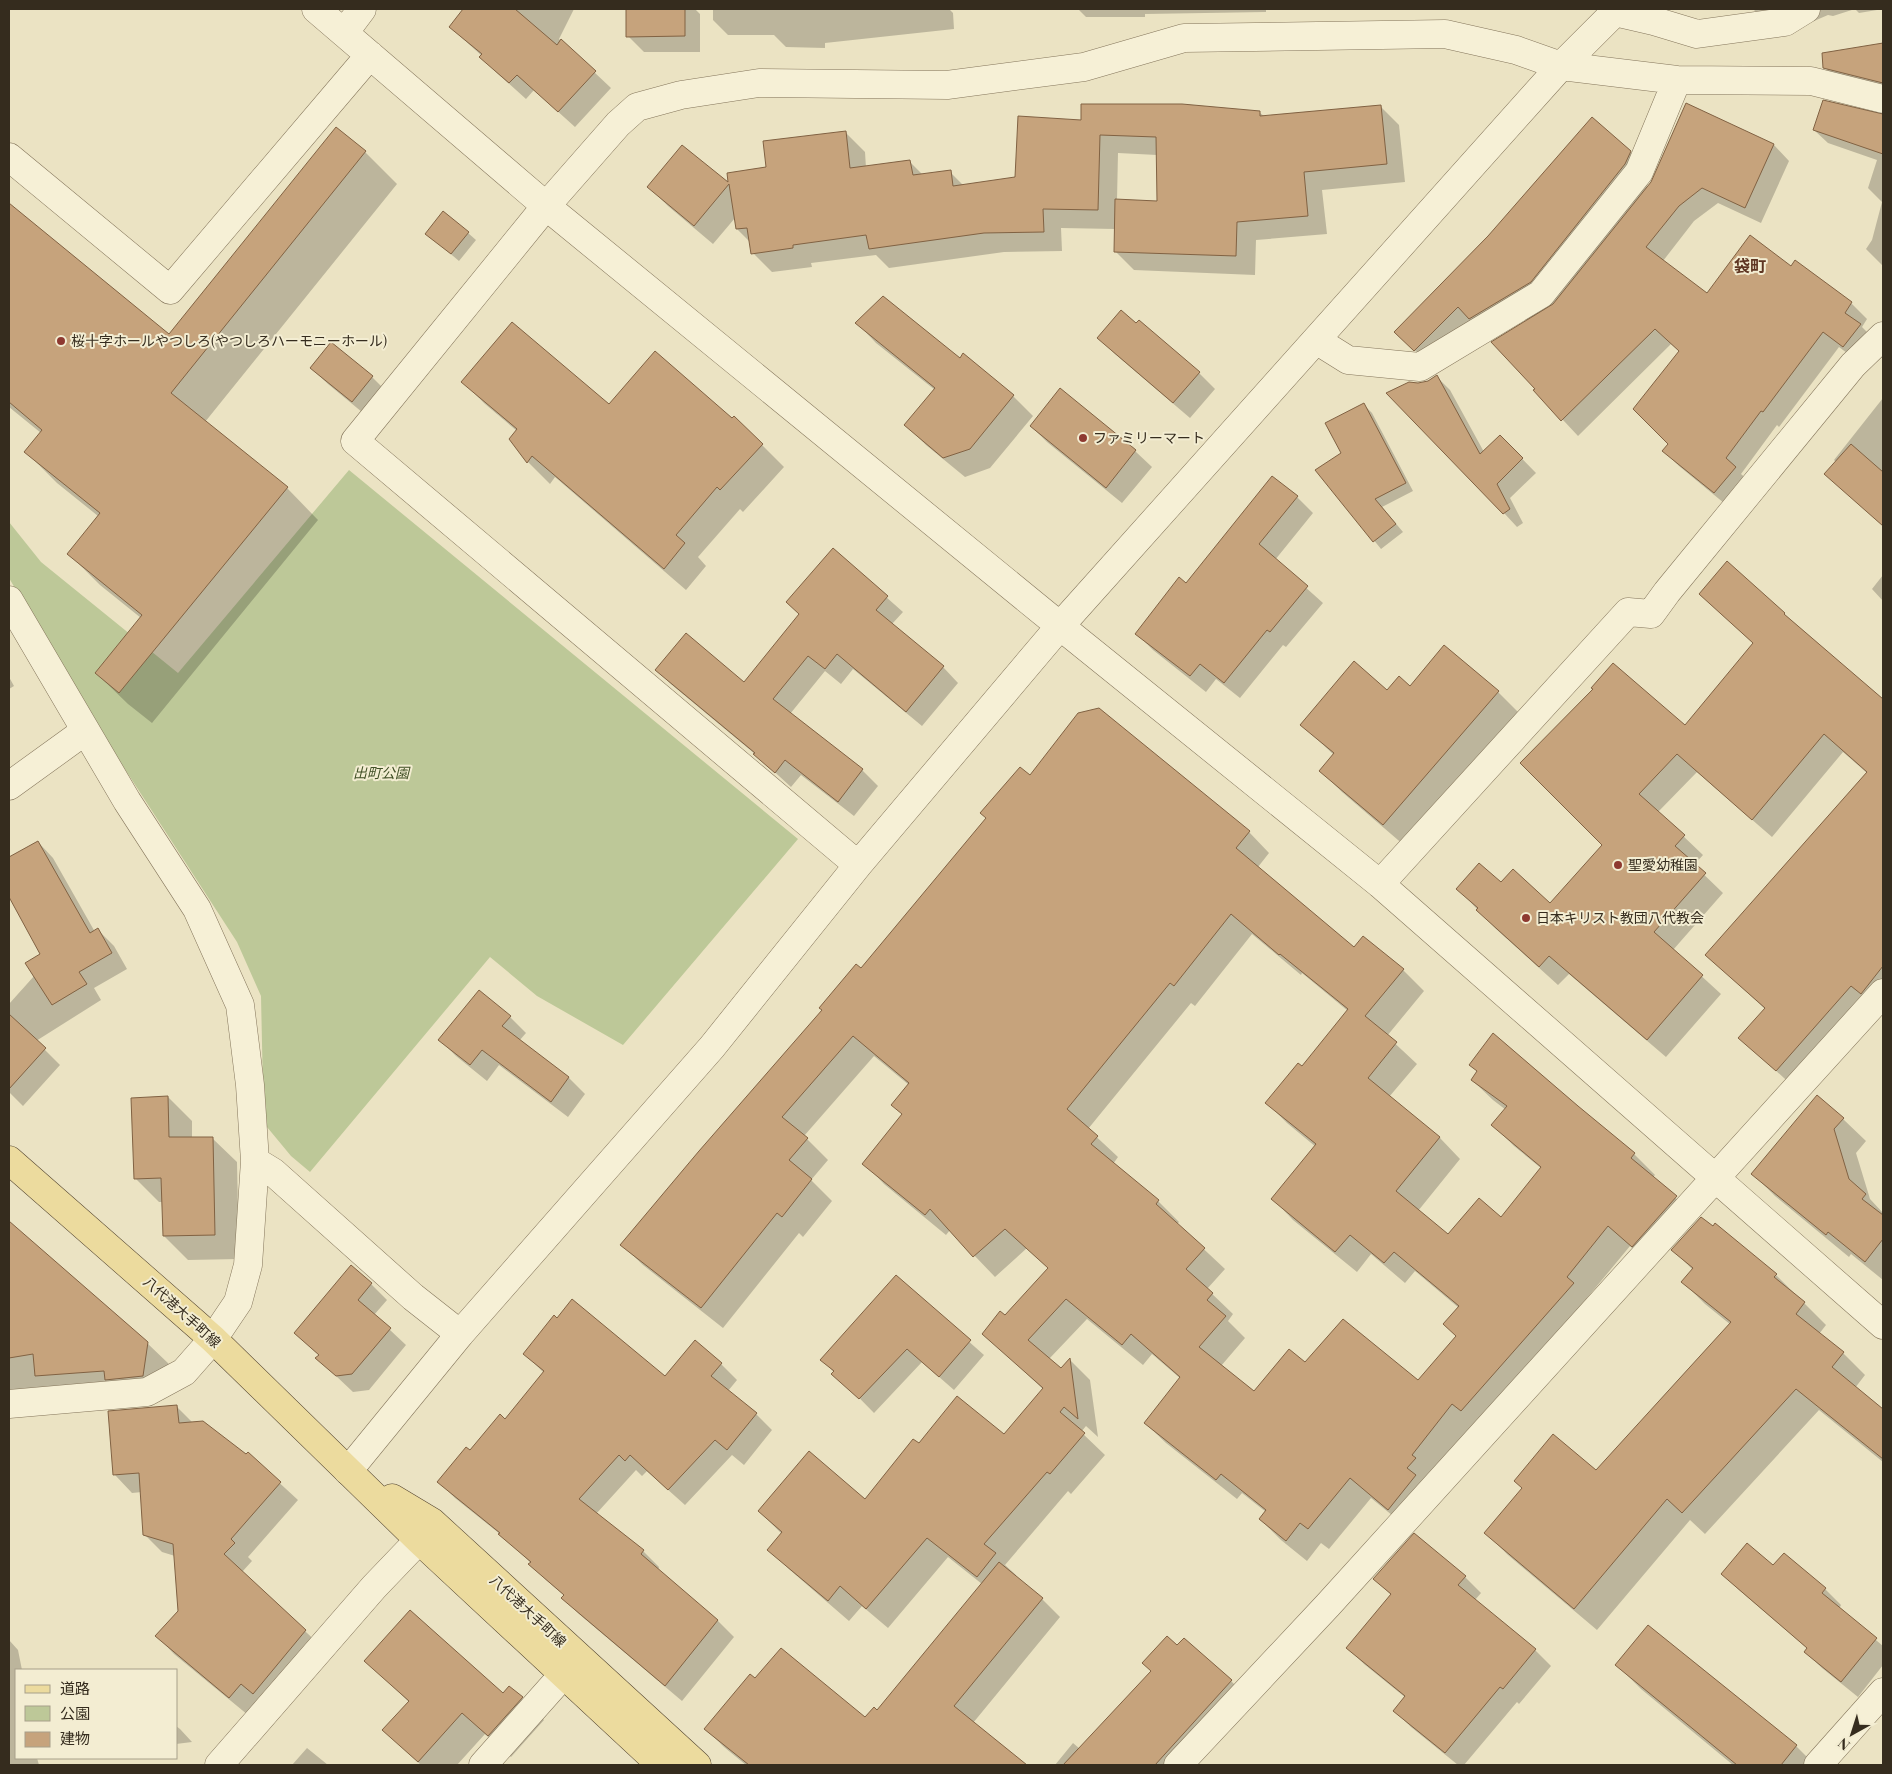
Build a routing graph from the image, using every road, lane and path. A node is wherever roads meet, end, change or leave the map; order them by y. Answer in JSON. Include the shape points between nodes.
{"nodes":[{"id":1,"x":316,"y":9,"type":"edge"},
{"id":2,"x":362,"y":9,"type":"edge"},
{"id":3,"x":1806,"y":9,"type":"edge"},
{"id":4,"x":1617,"y":11,"type":"edge"},
{"id":5,"x":344,"y":33,"type":"junction"},
{"id":6,"x":370,"y":55,"type":"junction"},
{"id":7,"x":1561,"y":66,"type":"junction"},
{"id":8,"x":1677,"y":80,"type":"junction"},
{"id":9,"x":1883,"y":99,"type":"edge"},
{"id":10,"x":9,"y":157,"type":"edge"},
{"id":11,"x":546,"y":206,"type":"junction"},
{"id":12,"x":1883,"y":336,"type":"edge"},
{"id":13,"x":1316,"y":340,"type":"junction"},
{"id":14,"x":9,"y":600,"type":"edge"},
{"id":15,"x":1060,"y":626,"type":"junction"},
{"id":16,"x":85,"y":731,"type":"junction"},
{"id":17,"x":9,"y":786,"type":"edge"},
{"id":18,"x":858,"y":865,"type":"junction"},
{"id":19,"x":1380,"y":884,"type":"junction"},
{"id":20,"x":1883,"y":993,"type":"edge"},
{"id":21,"x":9,"y":1160,"type":"edge"},
{"id":22,"x":255,"y":1161,"type":"junction"},
{"id":23,"x":1715,"y":1177,"type":"junction"},
{"id":24,"x":1883,"y":1325,"type":"edge"},
{"id":25,"x":460,"y":1334,"type":"junction"},
{"id":26,"x":213,"y":1339,"type":"junction"},
{"id":27,"x":9,"y":1404,"type":"edge"},
{"id":28,"x":348,"y":1471,"type":"junction"},
{"id":29,"x":419,"y":1540,"type":"junction"},
{"id":30,"x":563,"y":1675,"type":"junction"},
{"id":31,"x":1883,"y":1692,"type":"edge"},
{"id":32,"x":219,"y":1765,"type":"edge"},
{"id":33,"x":483,"y":1765,"type":"edge"},
{"id":34,"x":661,"y":1765,"type":"edge"},
{"id":35,"x":697,"y":1765,"type":"edge"},
{"id":36,"x":1178,"y":1765,"type":"edge"},
{"id":37,"x":1818,"y":1765,"type":"edge"}],
"edges":[{"from":1,"to":5,"type":"street"},
{"from":2,"to":5,"type":"street"},
{"from":3,"to":4,"type":"street","via":[[1786,22],[1697,34]]},
{"from":4,"to":7,"type":"street"},
{"from":5,"to":6,"type":"street"},
{"from":6,"to":10,"type":"street","via":[[170,290]]},
{"from":6,"to":11,"type":"street"},
{"from":7,"to":8,"type":"street"},
{"from":7,"to":11,"type":"street","via":[[1516,50],[1445,34],[1184,38],[1084,67],[946,85],[758,83],[681,95],[637,107]]},
{"from":7,"to":13,"type":"street"},
{"from":8,"to":9,"type":"street","via":[[1811,81]]},
{"from":8,"to":13,"type":"street","via":[[1639,172],[1541,294],[1420,367],[1348,360]]},
{"from":11,"to":15,"type":"street"},
{"from":11,"to":18,"type":"street","via":[[355,441]]},
{"from":12,"to":19,"type":"street","via":[[1853,365],[1651,614],[1628,612]]},
{"from":13,"to":15,"type":"street"},
{"from":14,"to":16,"type":"street"},
{"from":15,"to":18,"type":"street"},
{"from":15,"to":19,"type":"street"},
{"from":16,"to":17,"type":"street"},
{"from":16,"to":22,"type":"street","via":[[197,909],[240,1004]]},
{"from":18,"to":25,"type":"street","via":[[712,1047]]},
{"from":19,"to":23,"type":"street"},
{"from":20,"to":23,"type":"street"},
{"from":21,"to":26,"type":"main road","name":"八代港大手町線"},
{"from":22,"to":25,"type":"street","via":[[273,1172],[413,1297]]},
{"from":22,"to":26,"type":"street","via":[[248,1265],[238,1302]]},
{"from":23,"to":24,"type":"street"},
{"from":23,"to":36,"type":"street","via":[[1328,1605]]},
{"from":25,"to":28,"type":"street"},
{"from":26,"to":27,"type":"street","via":[[184,1372],[147,1392]]},
{"from":26,"to":28,"type":"main road","name":"八代港大手町線"},
{"from":28,"to":29,"type":"main road","name":"八代港大手町線"},
{"from":28,"to":35,"type":"main road","name":"八代港大手町線","via":[[432,1522]]},
{"from":29,"to":30,"type":"main road","name":"八代港大手町線"},
{"from":29,"to":32,"type":"street"},
{"from":30,"to":33,"type":"street"},
{"from":30,"to":34,"type":"main road","name":"八代港大手町線"},
{"from":31,"to":37,"type":"street"}]}
